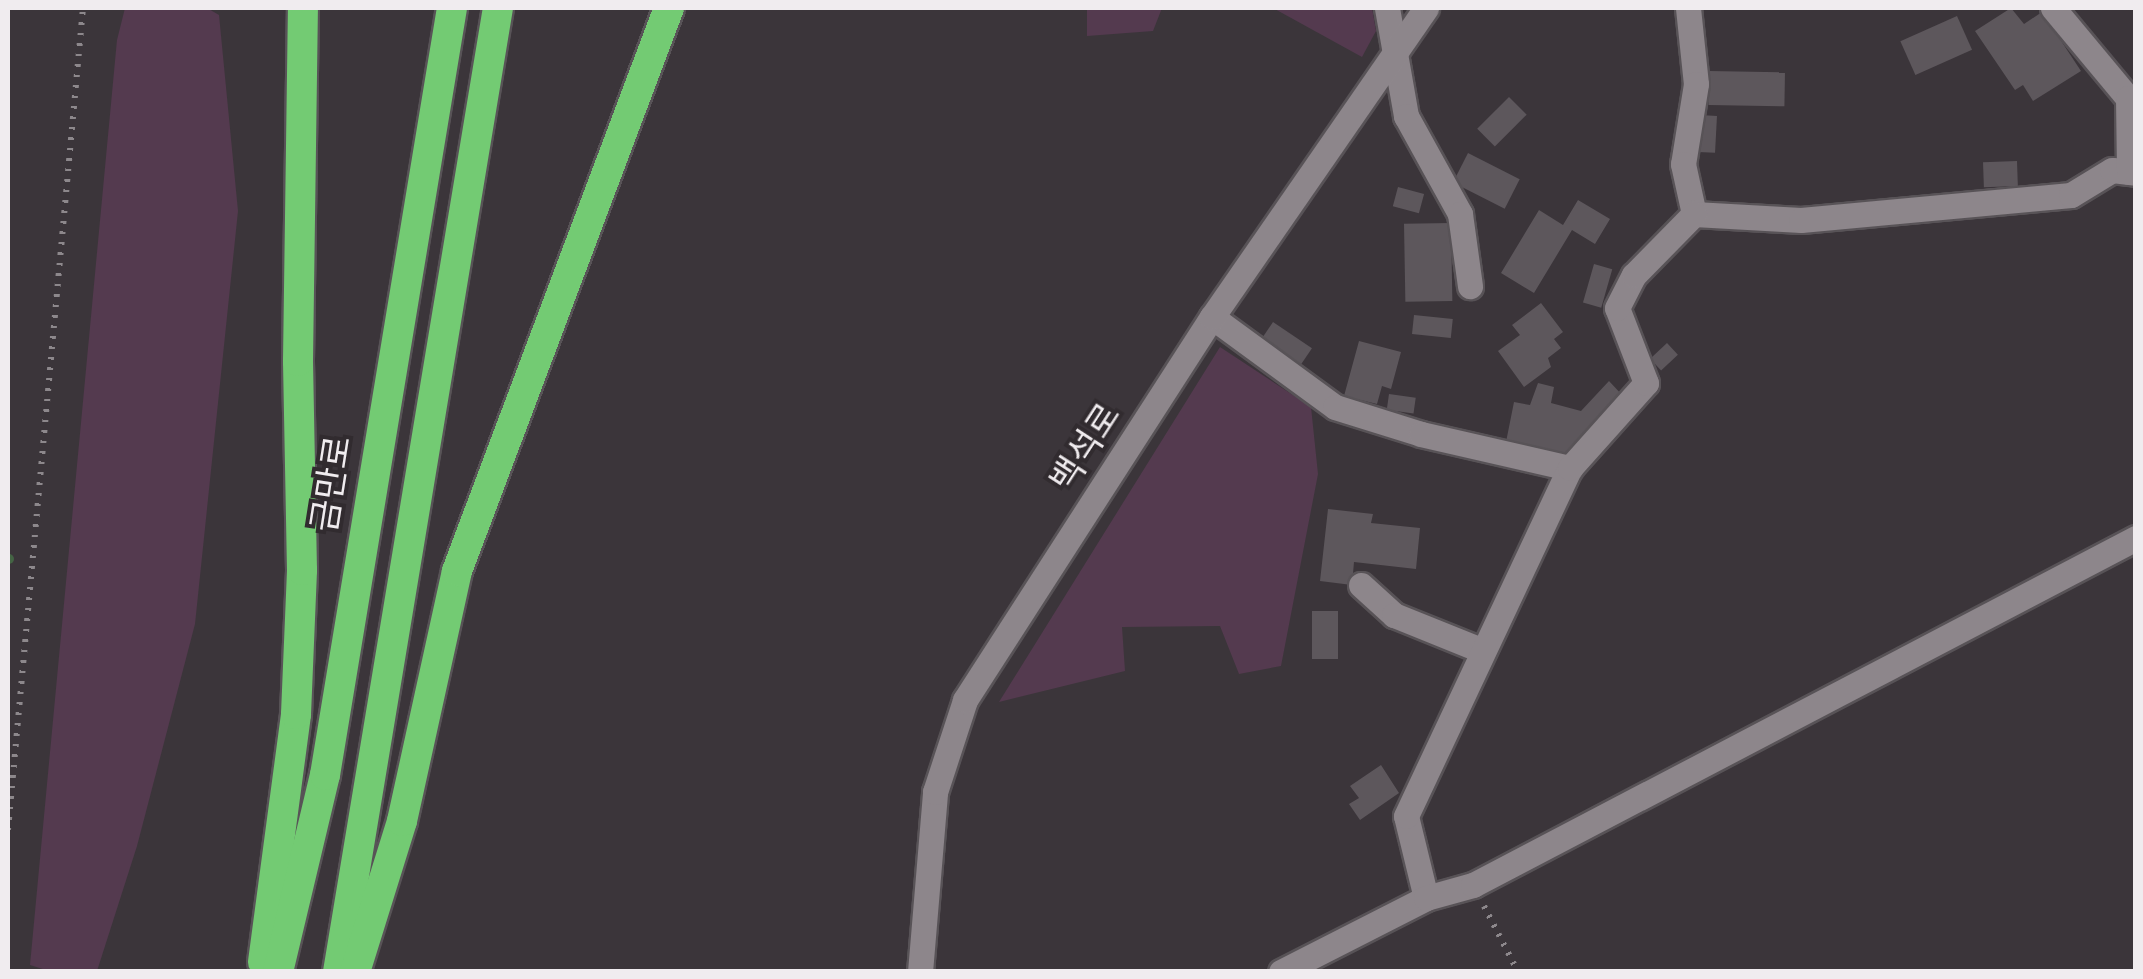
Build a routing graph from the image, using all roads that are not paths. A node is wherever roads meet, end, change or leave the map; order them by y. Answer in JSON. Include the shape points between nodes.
{"nodes":[{"id":1,"x":282,"y":8,"type":"edge"},
{"id":2,"x":452,"y":8,"type":"edge"},
{"id":3,"x":498,"y":8,"type":"edge"},
{"id":4,"x":669,"y":8,"type":"edge"},
{"id":5,"x":1387,"y":8,"type":"edge"},
{"id":6,"x":1426,"y":8,"type":"edge"},
{"id":7,"x":1688,"y":8,"type":"edge"},
{"id":8,"x":2053,"y":8,"type":"edge"},
{"id":9,"x":303,"y":21,"type":"edge"},
{"id":10,"x":1394,"y":54,"type":"junction"},
{"id":11,"x":2132,"y":172,"type":"edge"},
{"id":12,"x":1694,"y":214,"type":"junction"},
{"id":13,"x":1470,"y":286,"type":"dead end"},
{"id":14,"x":1212,"y":317,"type":"junction"},
{"id":15,"x":1570,"y":468,"type":"junction"},
{"id":16,"x":2136,"y":538,"type":"edge"},
{"id":17,"x":1362,"y":585,"type":"dead end"},
{"id":18,"x":1483,"y":651,"type":"junction"},
{"id":19,"x":1426,"y":898,"type":"junction"},
{"id":20,"x":262,"y":972,"type":"edge"},
{"id":21,"x":278,"y":972,"type":"edge"},
{"id":22,"x":338,"y":972,"type":"edge"},
{"id":23,"x":355,"y":972,"type":"edge"},
{"id":24,"x":920,"y":972,"type":"edge"},
{"id":25,"x":1281,"y":972,"type":"edge"}],
"edges":[{"from":1,"to":9,"type":"highway"},
{"from":2,"to":21,"type":"highway","name":"금만로","via":[[325,776]]},
{"from":3,"to":22,"type":"highway"},
{"from":4,"to":23,"type":"highway","via":[[457,571],[402,821]]},
{"from":5,"to":10,"type":"street"},
{"from":6,"to":10,"type":"street","name":"백석로"},
{"from":7,"to":12,"type":"street","via":[[1696,84],[1683,164]]},
{"from":8,"to":11,"type":"street","via":[[2128,98]]},
{"from":9,"to":20,"type":"highway","via":[[301,606],[296,714]]},
{"from":10,"to":13,"type":"street","via":[[1406,116],[1460,214]]},
{"from":10,"to":14,"type":"street","name":"백석로"},
{"from":11,"to":12,"type":"street","via":[[2112,170],[2071,195],[1801,220]]},
{"from":12,"to":15,"type":"street","via":[[1634,275],[1617,308],[1646,383]]},
{"from":14,"to":15,"type":"street","via":[[1334,408]]},
{"from":14,"to":24,"type":"street","name":"백석로","via":[[965,700],[935,792]]},
{"from":15,"to":18,"type":"street"},
{"from":16,"to":19,"type":"street","via":[[1473,885]]},
{"from":17,"to":18,"type":"street","via":[[1394,615]]},
{"from":18,"to":19,"type":"street","via":[[1406,816]]},
{"from":19,"to":25,"type":"street"}]}
